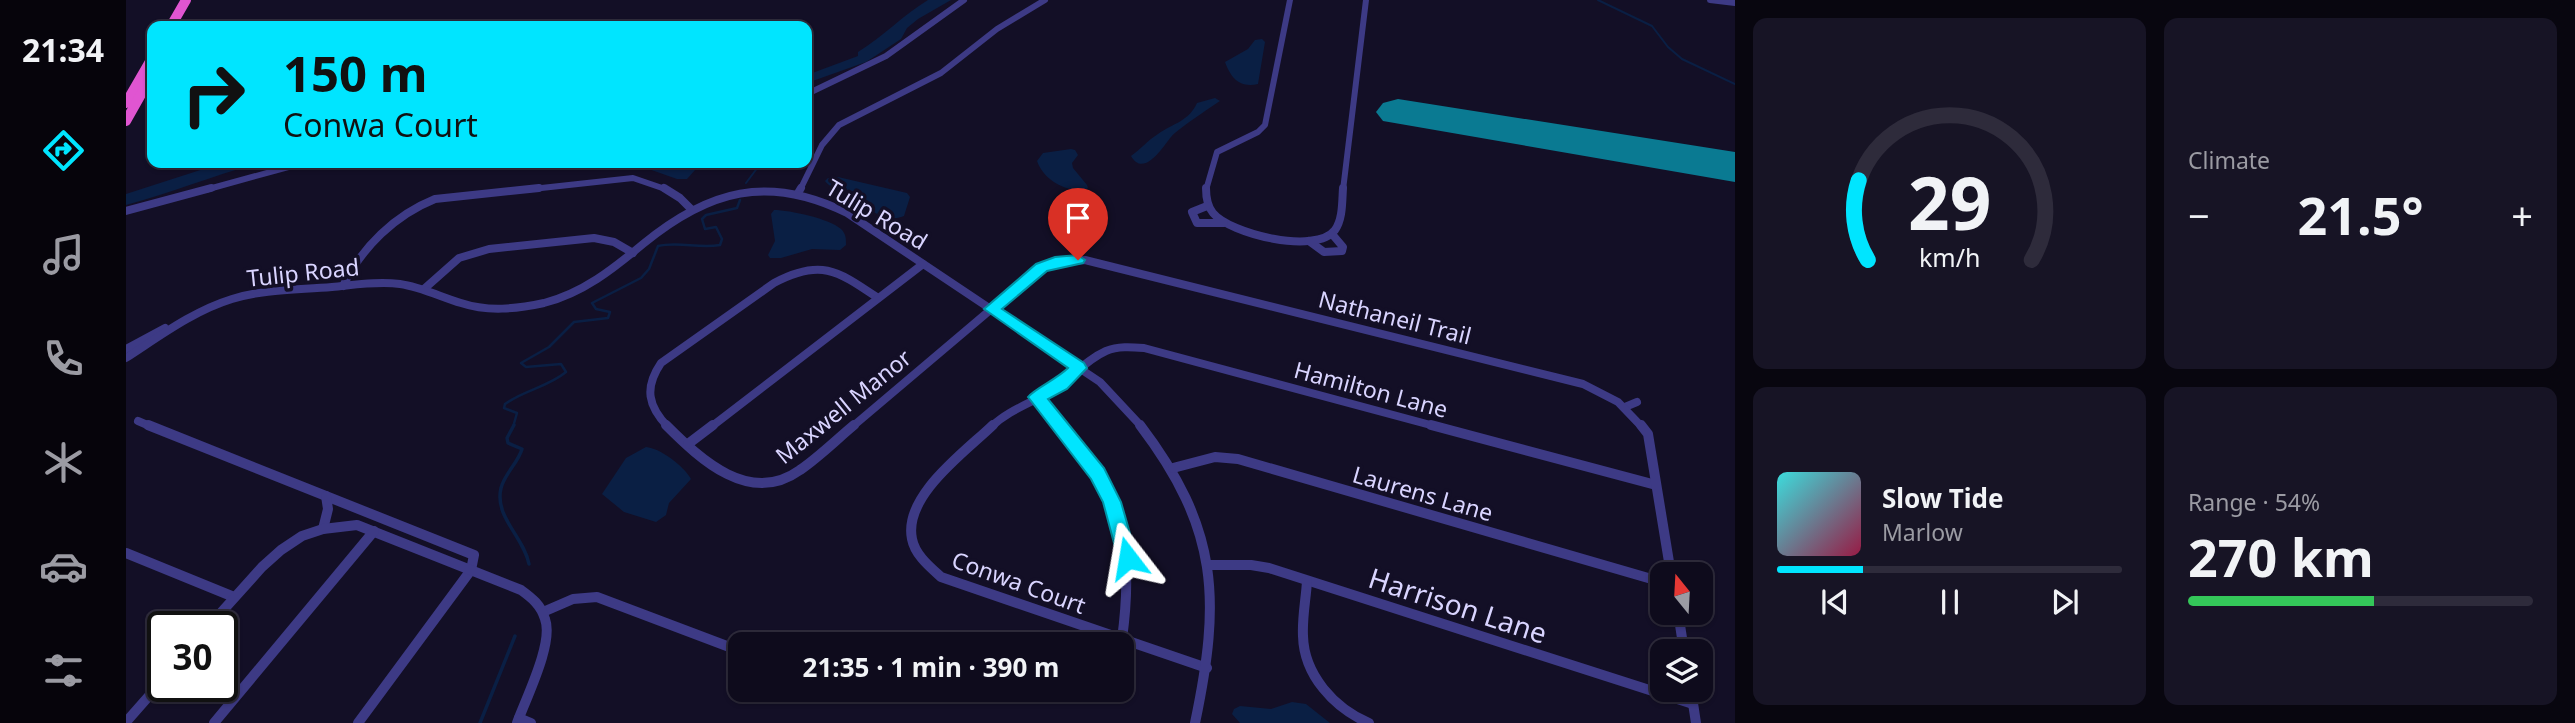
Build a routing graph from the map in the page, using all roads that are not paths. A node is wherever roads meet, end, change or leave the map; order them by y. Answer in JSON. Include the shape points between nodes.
{"nodes":[{"id":1,"x":186,"y":0,"type":"edge"},
{"id":2,"x":195,"y":0,"type":"edge"},
{"id":3,"x":964,"y":0,"type":"edge"},
{"id":4,"x":1045,"y":0,"type":"edge"},
{"id":5,"x":1290,"y":0,"type":"edge"},
{"id":6,"x":1366,"y":0,"type":"edge"},
{"id":7,"x":1710,"y":0,"type":"edge"},
{"id":8,"x":1735,"y":3,"type":"edge"},
{"id":9,"x":174,"y":21,"type":"edge"},
{"id":10,"x":183,"y":21,"type":"edge"},
{"id":11,"x":147,"y":67,"type":"edge"},
{"id":12,"x":147,"y":84,"type":"edge"},
{"id":13,"x":812,"y":92,"type":"edge"},
{"id":14,"x":126,"y":103,"type":"edge"},
{"id":15,"x":126,"y":121,"type":"edge"},
{"id":16,"x":812,"y":165,"type":"edge"},
{"id":17,"x":285,"y":168,"type":"edge"},
{"id":18,"x":810,"y":168,"type":"edge"},
{"id":19,"x":798,"y":192,"type":"junction"},
{"id":20,"x":1206,"y":205,"type":"junction"},
{"id":21,"x":692,"y":210,"type":"junction"},
{"id":22,"x":126,"y":211,"type":"edge"},
{"id":23,"x":1224,"y":223,"type":"junction"},
{"id":24,"x":1332,"y":234,"type":"junction"},
{"id":25,"x":1310,"y":241,"type":"junction"},
{"id":26,"x":633,"y":253,"type":"junction"},
{"id":27,"x":923,"y":264,"type":"junction"},
{"id":28,"x":343,"y":286,"type":"junction"},
{"id":29,"x":424,"y":289,"type":"junction"},
{"id":30,"x":878,"y":298,"type":"junction"},
{"id":31,"x":991,"y":309,"type":"junction"},
{"id":32,"x":181,"y":323,"type":"junction"},
{"id":33,"x":126,"y":349,"type":"edge"},
{"id":34,"x":126,"y":358,"type":"edge"},
{"id":35,"x":1079,"y":368,"type":"junction"},
{"id":36,"x":1036,"y":397,"type":"junction"},
{"id":37,"x":1637,"y":402,"type":"dead end"},
{"id":38,"x":1625,"y":407,"type":"junction"},
{"id":39,"x":138,"y":421,"type":"dead end"},
{"id":40,"x":688,"y":444,"type":"junction"},
{"id":41,"x":1172,"y":468,"type":"junction"},
{"id":42,"x":1656,"y":485,"type":"junction"},
{"id":43,"x":326,"y":496,"type":"junction"},
{"id":44,"x":323,"y":529,"type":"junction"},
{"id":45,"x":374,"y":531,"type":"junction"},
{"id":46,"x":126,"y":553,"type":"edge"},
{"id":47,"x":1669,"y":562,"type":"edge"},
{"id":48,"x":1208,"y":565,"type":"junction"},
{"id":49,"x":471,"y":569,"type":"junction"},
{"id":50,"x":1650,"y":579,"type":"edge"},
{"id":51,"x":1307,"y":581,"type":"junction"},
{"id":52,"x":234,"y":597,"type":"junction"},
{"id":53,"x":222,"y":611,"type":"edge"},
{"id":54,"x":543,"y":612,"type":"junction"},
{"id":55,"x":1102,"y":632,"type":"edge"},
{"id":56,"x":1123,"y":632,"type":"edge"},
{"id":57,"x":1134,"y":643,"type":"edge"},
{"id":58,"x":728,"y":646,"type":"edge"},
{"id":59,"x":1207,"y":668,"type":"junction"},
{"id":60,"x":147,"y":698,"type":"edge"},
{"id":61,"x":1693,"y":704,"type":"joint"},
{"id":62,"x":518,"y":720,"type":"edge"},
{"id":63,"x":126,"y":722,"type":"edge"},
{"id":64,"x":214,"y":723,"type":"edge"},
{"id":65,"x":358,"y":723,"type":"edge"},
{"id":66,"x":531,"y":723,"type":"edge"},
{"id":67,"x":1195,"y":723,"type":"edge"},
{"id":68,"x":1368,"y":723,"type":"edge"},
{"id":69,"x":1696,"y":723,"type":"edge"}],
"edges":[{"from":1,"to":9,"type":"highway"},
{"from":2,"to":10,"type":"highway"},
{"from":3,"to":13,"type":"street","via":[[886,56]]},
{"from":4,"to":16,"type":"street","via":[[941,72],[839,125]]},
{"from":5,"to":20,"type":"street","via":[[1265,125],[1217,152],[1205,188]]},
{"from":6,"to":24,"type":"street","via":[[1340,215]]},
{"from":7,"to":8,"type":"street"},
{"from":11,"to":14,"type":"highway"},
{"from":12,"to":15,"type":"highway"},
{"from":17,"to":22,"type":"street"},
{"from":18,"to":19,"type":"street"},
{"from":19,"to":21,"type":"street","name":"Tulip Road","via":[[742,192]]},
{"from":19,"to":27,"type":"street","name":"Tulip Road","via":[[832,205]]},
{"from":20,"to":23,"type":"street"},
{"from":20,"to":23,"type":"street","via":[[1192,212],[1197,223]]},
{"from":21,"to":26,"type":"street","name":"Tulip Road"},
{"from":21,"to":28,"type":"street","via":[[679,196],[633,178],[435,200],[408,212],[358,257]]},
{"from":23,"to":25,"type":"street","via":[[1282,239]]},
{"from":24,"to":25,"type":"street"},
{"from":24,"to":25,"type":"street","via":[[1343,247],[1336,254],[1320,250]]},
{"from":26,"to":29,"type":"street","via":[[594,238],[489,249],[459,258]]},
{"from":26,"to":29,"type":"street","name":"Tulip Road","via":[[589,285],[530,305],[474,307]]},
{"from":27,"to":30,"type":"street"},
{"from":27,"to":31,"type":"street","name":"Tulip Road"},
{"from":28,"to":29,"type":"street","name":"Tulip Road","via":[[398,284]]},
{"from":28,"to":32,"type":"street","name":"Tulip Road","via":[[250,294],[215,304]]},
{"from":30,"to":40,"type":"street"},
{"from":30,"to":40,"type":"street","name":"Maxwell Manor","via":[[839,272],[814,269],[791,274],[668,358],[653,376],[649,399],[660,418]]},
{"from":31,"to":35,"type":"street","name":"Tulip Road"},
{"from":31,"to":38,"type":"street","name":"Nathaneil Trail","via":[[1048,264],[1085,260],[1583,384]]},
{"from":31,"to":40,"type":"street","name":"Maxwell Manor","via":[[784,479],[758,484],[733,479]]},
{"from":32,"to":33,"type":"street","name":"Tulip Road"},
{"from":32,"to":34,"type":"street","name":"Tulip Road"},
{"from":35,"to":36,"type":"street","name":"Conwa Court","via":[[1061,385]]},
{"from":35,"to":41,"type":"street","name":"Tulip Road","via":[[1136,417]]},
{"from":35,"to":42,"type":"street","name":"Hamilton Lane","via":[[1106,351],[1144,348]]},
{"from":36,"to":55,"type":"street","name":"Conwa Court","via":[[1003,415],[924,492],[912,515],[914,547],[941,577]]},
{"from":36,"to":56,"type":"street","via":[[1091,463],[1118,518],[1129,574]]},
{"from":37,"to":38,"type":"street"},
{"from":38,"to":42,"type":"street","name":"Nathaneil Trail","via":[[1648,435]]},
{"from":39,"to":43,"type":"street"},
{"from":41,"to":48,"type":"street","name":"Tulip Road","via":[[1195,514]]},
{"from":41,"to":50,"type":"street","name":"Laurens Lane","via":[[1215,457],[1238,459]]},
{"from":42,"to":47,"type":"street","name":"Nathaneil Trail"},
{"from":43,"to":44,"type":"street"},
{"from":43,"to":49,"type":"street","via":[[474,555]]},
{"from":44,"to":45,"type":"street","via":[[347,524]]},
{"from":44,"to":52,"type":"street","via":[[281,550]]},
{"from":45,"to":49,"type":"street"},
{"from":45,"to":64,"type":"street"},
{"from":46,"to":52,"type":"street"},
{"from":48,"to":51,"type":"street","name":"Harrison Lane","via":[[1260,566]]},
{"from":48,"to":59,"type":"street","name":"Tulip Road","via":[[1212,627]]},
{"from":49,"to":54,"type":"street","via":[[525,592]]},
{"from":49,"to":65,"type":"street"},
{"from":51,"to":61,"type":"street","name":"Harrison Lane"},
{"from":51,"to":68,"type":"street","via":[[1303,632],[1308,660],[1339,707]]},
{"from":52,"to":53,"type":"street"},
{"from":54,"to":58,"type":"street","via":[[573,599],[597,597]]},
{"from":54,"to":62,"type":"street","via":[[545,649]]},
{"from":57,"to":59,"type":"street","name":"Conwa Court"},
{"from":59,"to":67,"type":"street","name":"Tulip Road"},
{"from":60,"to":63,"type":"street"},
{"from":61,"to":69,"type":"street"},
{"from":62,"to":66,"type":"street"}]}
